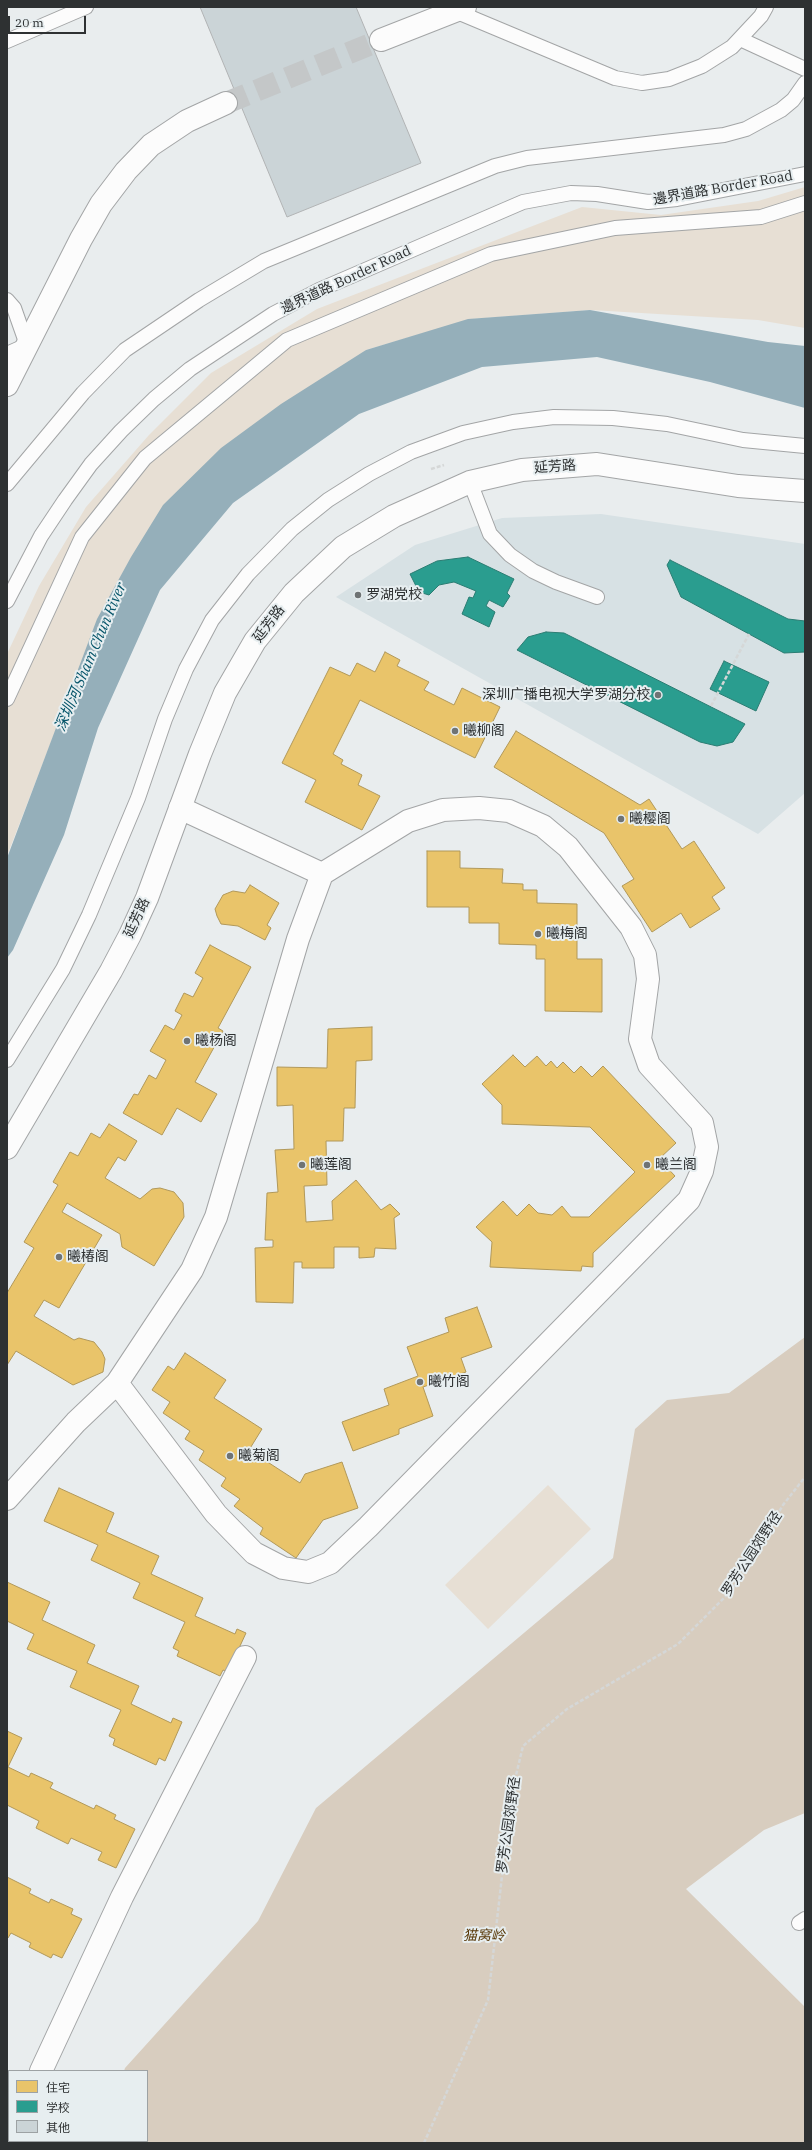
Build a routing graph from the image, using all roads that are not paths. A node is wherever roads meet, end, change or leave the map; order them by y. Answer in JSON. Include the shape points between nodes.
{"nodes":[{"id":1,"x":86,"y":7,"type":"edge"},
{"id":2,"x":766,"y":7,"type":"edge"},
{"id":3,"x":460,"y":9,"type":"edge"},
{"id":4,"x":740,"y":39,"type":"junction"},
{"id":5,"x":381,"y":40,"type":"tunnel mouth"},
{"id":6,"x":7,"y":41,"type":"edge"},
{"id":7,"x":805,"y":69,"type":"edge"},
{"id":8,"x":805,"y":83,"type":"edge"},
{"id":9,"x":226,"y":103,"type":"tunnel mouth"},
{"id":10,"x":805,"y":174,"type":"edge"},
{"id":11,"x":805,"y":203,"type":"edge"},
{"id":12,"x":7,"y":300,"type":"edge"},
{"id":13,"x":27,"y":345,"type":"junction"},
{"id":14,"x":7,"y":354,"type":"edge"},
{"id":15,"x":7,"y":385,"type":"edge"},
{"id":16,"x":805,"y":446,"type":"edge"},
{"id":17,"x":470,"y":482,"type":"junction"},
{"id":18,"x":7,"y":484,"type":"edge"},
{"id":19,"x":805,"y":491,"type":"edge"},
{"id":20,"x":597,"y":597,"type":"dead end"},
{"id":21,"x":7,"y":601,"type":"edge"},
{"id":22,"x":7,"y":699,"type":"edge"},
{"id":23,"x":180,"y":808,"type":"junction"},
{"id":24,"x":322,"y":874,"type":"junction"},
{"id":25,"x":7,"y":1060,"type":"edge"},
{"id":26,"x":7,"y":1148,"type":"edge"},
{"id":27,"x":117,"y":1383,"type":"junction"},
{"id":28,"x":7,"y":1499,"type":"edge"},
{"id":29,"x":245,"y":1657,"type":"dead end"},
{"id":30,"x":41,"y":2070,"type":"edge"}],
"edges":[{"from":1,"to":6,"type":"lane"},
{"from":2,"to":4,"type":"lane"},
{"from":3,"to":4,"type":"lane","via":[[615,78],[642,83],[669,79],[702,66]]},
{"from":3,"to":5,"type":"main road"},
{"from":4,"to":7,"type":"lane"},
{"from":8,"to":18,"type":"lane","via":[[793,100],[781,110],[746,129],[724,135],[527,158],[495,166],[264,261],[210,293],[125,350],[83,393]]},
{"from":9,"to":13,"type":"main road","via":[[187,121],[151,145],[126,171],[101,204]]},
{"from":10,"to":21,"type":"lane","name":"邊界道路 Border Road","via":[[648,202],[597,194],[571,193],[523,202],[318,290],[273,314],[196,365],[154,399],[121,431],[91,464],[65,500],[41,536]]},
{"from":11,"to":22,"type":"lane","via":[[761,216],[615,228],[491,254],[287,340],[145,458],[82,537]]},
{"from":12,"to":13,"type":"lane","via":[[14,308]]},
{"from":13,"to":14,"type":"lane"},
{"from":13,"to":15,"type":"main road"},
{"from":16,"to":25,"type":"lane","via":[[743,440],[667,424],[613,418],[554,417],[513,422],[463,433],[412,452],[369,474],[328,500],[292,529],[248,574],[212,620],[168,712],[138,798],[89,915],[63,969]]},
{"from":17,"to":19,"type":"main road","name":"延芳路","via":[[522,470],[597,464],[738,486]]},
{"from":17,"to":20,"type":"lane","via":[[490,534],[510,555],[556,582]]},
{"from":17,"to":23,"type":"main road","name":"延芳路","via":[[394,516],[343,547],[294,593],[255,641],[225,693]]},
{"from":23,"to":24,"type":"main road"},
{"from":23,"to":26,"type":"main road","name":"延芳路","via":[[147,898],[130,934]]},
{"from":24,"to":27,"type":"main road","via":[[298,939],[216,1217],[192,1270]]},
{"from":24,"to":27,"type":"main road","via":[[408,821],[442,810],[479,808],[509,811],[543,826],[568,847],[631,927],[645,955],[648,979],[640,1039],[648,1065],[702,1124],[707,1147],[702,1171],[689,1200],[656,1234],[346,1548],[330,1563],[308,1572],[283,1568],[254,1554],[216,1514]]},
{"from":27,"to":28,"type":"main road","via":[[76,1422]]},
{"from":29,"to":30,"type":"main road","via":[[122,1897]]}]}
